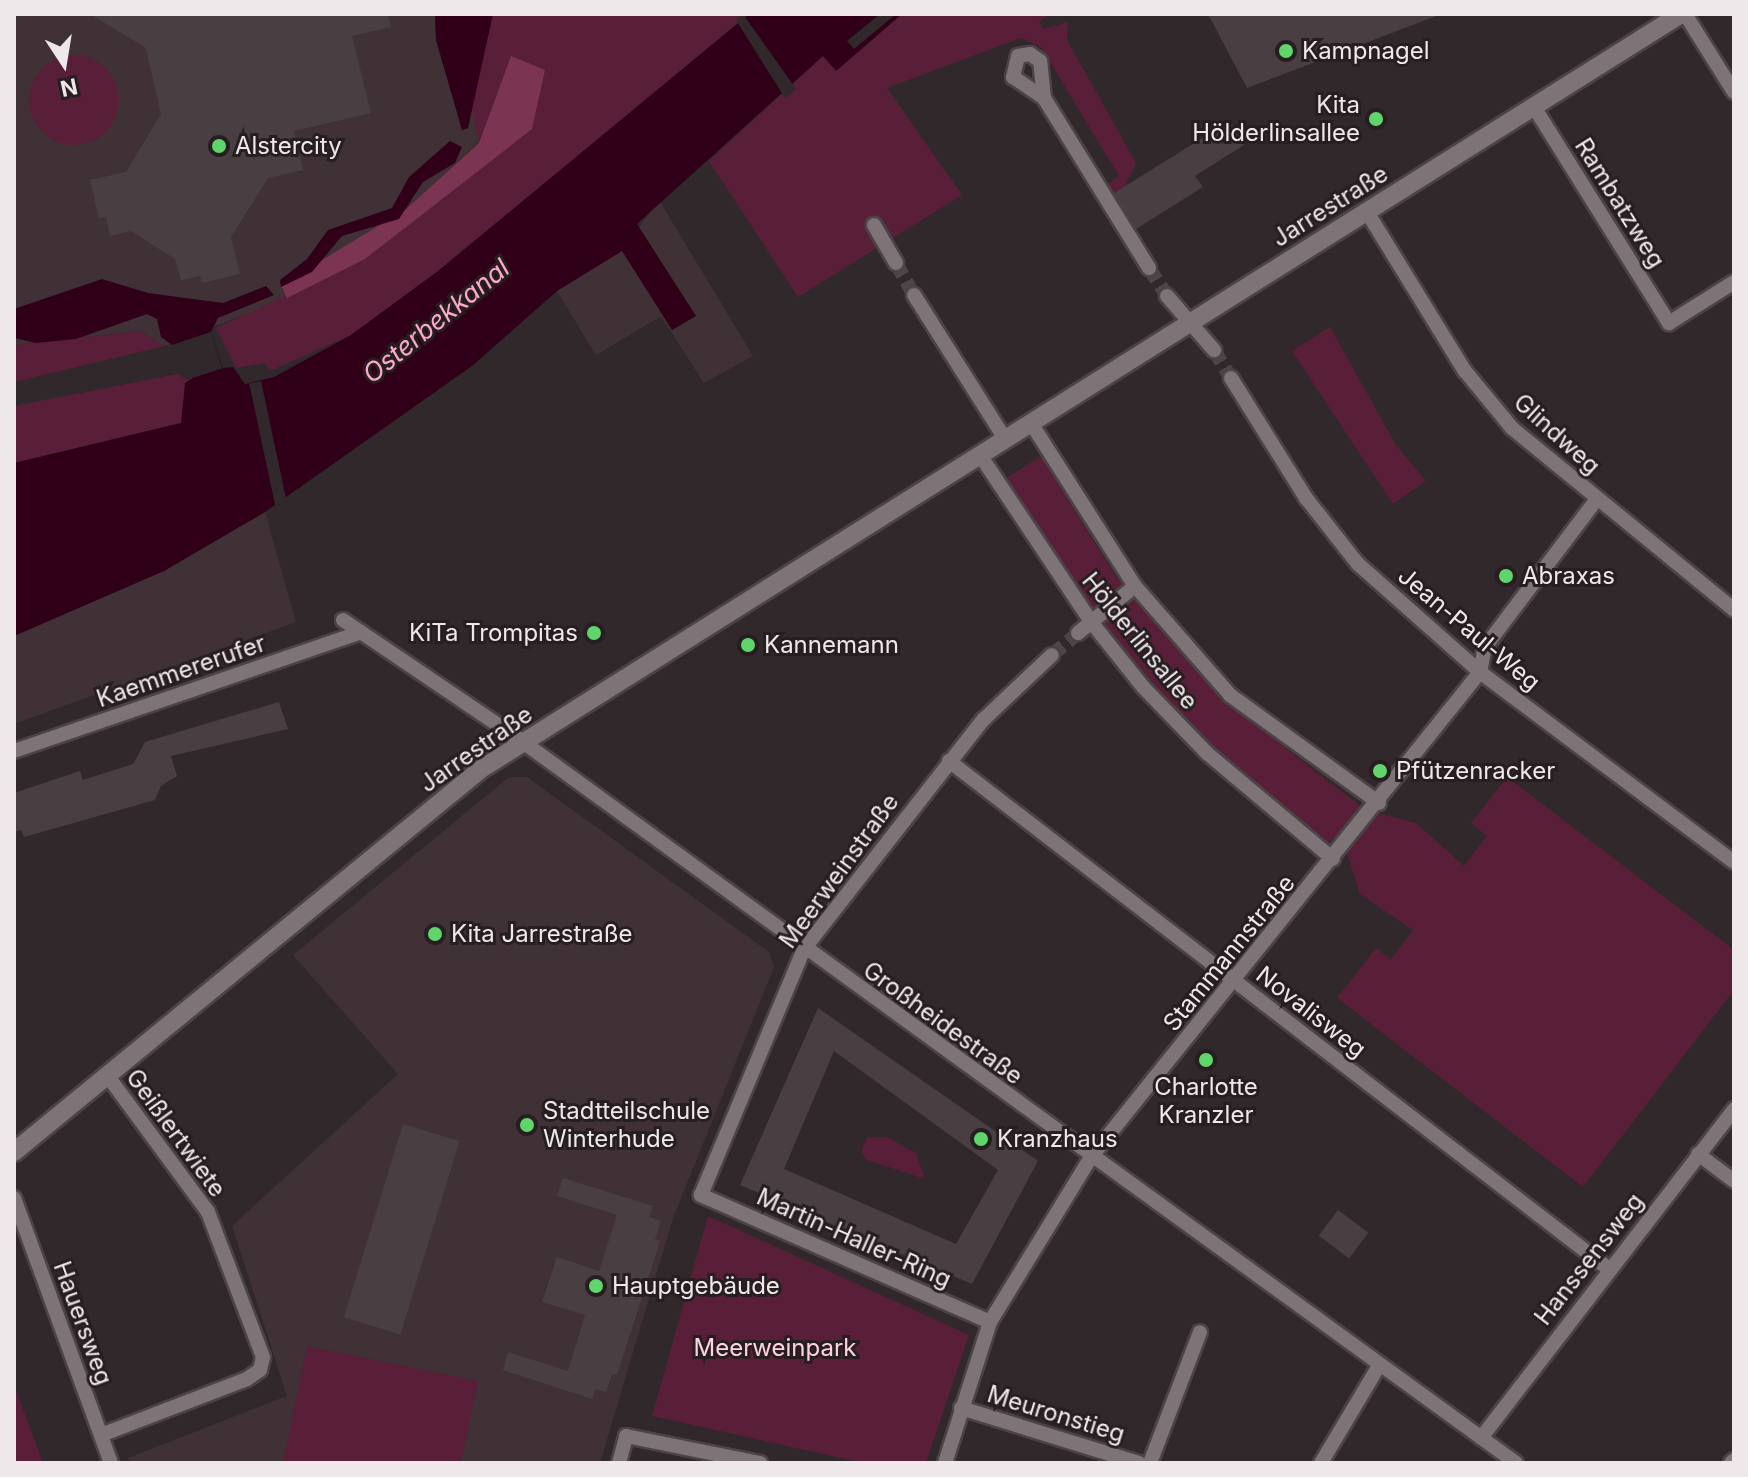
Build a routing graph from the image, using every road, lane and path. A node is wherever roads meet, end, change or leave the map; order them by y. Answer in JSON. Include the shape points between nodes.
{"nodes":[{"id":1,"x":1683,"y":14,"type":"edge"},
{"id":2,"x":1734,"y":92,"type":"edge"},
{"id":3,"x":1044,"y":98,"type":"dead end"},
{"id":4,"x":1534,"y":107,"type":"junction"},
{"id":5,"x":1367,"y":212,"type":"junction"},
{"id":6,"x":874,"y":225,"type":"dead end"},
{"id":7,"x":896,"y":263,"type":"tunnel mouth"},
{"id":8,"x":1149,"y":268,"type":"tunnel mouth"},
{"id":9,"x":1734,"y":282,"type":"edge"},
{"id":10,"x":914,"y":295,"type":"tunnel mouth"},
{"id":11,"x":1167,"y":296,"type":"tunnel mouth"},
{"id":12,"x":1191,"y":322,"type":"junction"},
{"id":13,"x":1214,"y":350,"type":"tunnel mouth"},
{"id":14,"x":1231,"y":378,"type":"tunnel mouth"},
{"id":15,"x":1031,"y":423,"type":"junction"},
{"id":16,"x":1005,"y":439,"type":"junction"},
{"id":17,"x":980,"y":455,"type":"junction"},
{"id":18,"x":1597,"y":499,"type":"junction"},
{"id":19,"x":1135,"y":586,"type":"junction"},
{"id":20,"x":1734,"y":610,"type":"edge"},
{"id":21,"x":343,"y":620,"type":"dead end"},
{"id":22,"x":1092,"y":623,"type":"junction"},
{"id":23,"x":361,"y":632,"type":"junction"},
{"id":24,"x":1078,"y":633,"type":"tunnel mouth"},
{"id":25,"x":1052,"y":655,"type":"tunnel mouth"},
{"id":26,"x":1480,"y":672,"type":"junction"},
{"id":27,"x":523,"y":742,"type":"junction"},
{"id":28,"x":14,"y":751,"type":"edge"},
{"id":29,"x":949,"y":761,"type":"junction"},
{"id":30,"x":1379,"y":803,"type":"junction"},
{"id":31,"x":1333,"y":859,"type":"junction"},
{"id":32,"x":1734,"y":862,"type":"edge"},
{"id":33,"x":804,"y":949,"type":"junction"},
{"id":34,"x":1235,"y":981,"type":"junction"},
{"id":35,"x":107,"y":1075,"type":"junction"},
{"id":36,"x":1734,"y":1109,"type":"edge"},
{"id":37,"x":14,"y":1152,"type":"edge"},
{"id":38,"x":1698,"y":1154,"type":"junction"},
{"id":39,"x":1091,"y":1157,"type":"junction"},
{"id":40,"x":1734,"y":1181,"type":"edge"},
{"id":41,"x":701,"y":1195,"type":"joint"},
{"id":42,"x":14,"y":1198,"type":"edge"},
{"id":43,"x":1609,"y":1269,"type":"junction"},
{"id":44,"x":990,"y":1322,"type":"junction"},
{"id":45,"x":1200,"y":1332,"type":"dead end"},
{"id":46,"x":1380,"y":1364,"type":"junction"},
{"id":47,"x":961,"y":1408,"type":"junction"},
{"id":48,"x":101,"y":1435,"type":"junction"},
{"id":49,"x":1481,"y":1438,"type":"junction"},
{"id":50,"x":111,"y":1463,"type":"edge"},
{"id":51,"x":619,"y":1463,"type":"edge"},
{"id":52,"x":760,"y":1463,"type":"edge"},
{"id":53,"x":945,"y":1463,"type":"edge"},
{"id":54,"x":1139,"y":1463,"type":"edge"},
{"id":55,"x":1150,"y":1463,"type":"edge"},
{"id":56,"x":1321,"y":1463,"type":"edge"},
{"id":57,"x":1516,"y":1463,"type":"edge"}],
"edges":[{"from":1,"to":2,"type":"street"},
{"from":1,"to":4,"type":"street","name":"Jarrestraße"},
{"from":3,"to":8,"type":"street"},
{"from":4,"to":5,"type":"street","name":"Jarrestraße"},
{"from":4,"to":9,"type":"street","name":"Rambatzweg","via":[[1669,323]]},
{"from":5,"to":12,"type":"street","name":"Jarrestraße"},
{"from":5,"to":18,"type":"street","name":"Glindweg","via":[[1465,371],[1512,428]]},
{"from":6,"to":7,"type":"street"},
{"from":10,"to":16,"type":"street"},
{"from":11,"to":12,"type":"street"},
{"from":12,"to":13,"type":"street"},
{"from":12,"to":15,"type":"street","name":"Jarrestraße"},
{"from":14,"to":26,"type":"street","name":"Jean-Paul-Weg","via":[[1306,498],[1358,564]]},
{"from":15,"to":16,"type":"street","name":"Jarrestraße"},
{"from":15,"to":19,"type":"street","name":"Hölderlinsallee"},
{"from":16,"to":17,"type":"street","name":"Jarrestraße"},
{"from":17,"to":22,"type":"street","name":"Hölderlinsallee"},
{"from":17,"to":27,"type":"street","name":"Jarrestraße"},
{"from":18,"to":20,"type":"street","name":"Glindweg"},
{"from":18,"to":26,"type":"street","name":"Stammannstraße","via":[[1485,647]]},
{"from":19,"to":22,"type":"street"},
{"from":19,"to":30,"type":"street","name":"Hölderlinsallee","via":[[1230,695]]},
{"from":21,"to":23,"type":"street","name":"Großheidestraße"},
{"from":22,"to":24,"type":"street"},
{"from":22,"to":31,"type":"street","name":"Hölderlinsallee","via":[[1208,754]]},
{"from":23,"to":27,"type":"street","name":"Großheidestraße"},
{"from":23,"to":28,"type":"street","name":"Kaemmererufer"},
{"from":25,"to":29,"type":"street","name":"Meerweinstraße"},
{"from":26,"to":30,"type":"street","name":"Stammannstraße"},
{"from":26,"to":32,"type":"street","name":"Jean-Paul-Weg"},
{"from":27,"to":33,"type":"street","name":"Großheidestraße"},
{"from":27,"to":35,"type":"street","name":"Jarrestraße","via":[[481,769]]},
{"from":29,"to":33,"type":"street","name":"Meerweinstraße"},
{"from":29,"to":34,"type":"street","name":"Novalisweg"},
{"from":30,"to":31,"type":"street","name":"Stammannstraße"},
{"from":31,"to":34,"type":"street","name":"Stammannstraße"},
{"from":33,"to":39,"type":"street","name":"Großheidestraße"},
{"from":33,"to":41,"type":"street","name":"Meerweinstraße"},
{"from":34,"to":39,"type":"street","name":"Stammannstraße"},
{"from":34,"to":43,"type":"street","name":"Novalisweg"},
{"from":35,"to":37,"type":"street","name":"Jarrestraße"},
{"from":35,"to":48,"type":"street","name":"Geißlertwiete","via":[[208,1212],[263,1357],[247,1379]]},
{"from":36,"to":38,"type":"street","name":"Hanssensweg"},
{"from":38,"to":40,"type":"street"},
{"from":38,"to":43,"type":"street","name":"Hanssensweg"},
{"from":39,"to":44,"type":"street","name":"Stammannstraße"},
{"from":39,"to":46,"type":"street","name":"Großheidestraße"},
{"from":41,"to":44,"type":"street","name":"Martin-Haller-Ring"},
{"from":42,"to":48,"type":"street","name":"Hauersweg"},
{"from":43,"to":49,"type":"street","name":"Hanssensweg"},
{"from":44,"to":47,"type":"street","name":"Stammannstraße"},
{"from":45,"to":55,"type":"street"},
{"from":46,"to":49,"type":"street","name":"Großheidestraße"},
{"from":46,"to":56,"type":"street"},
{"from":47,"to":53,"type":"street","name":"Stammannstraße"},
{"from":47,"to":54,"type":"street","name":"Meuronstieg"},
{"from":48,"to":50,"type":"street","name":"Hauersweg"},
{"from":49,"to":57,"type":"street","name":"Großheidestraße"},
{"from":51,"to":52,"type":"street","via":[[626,1436]]}]}
